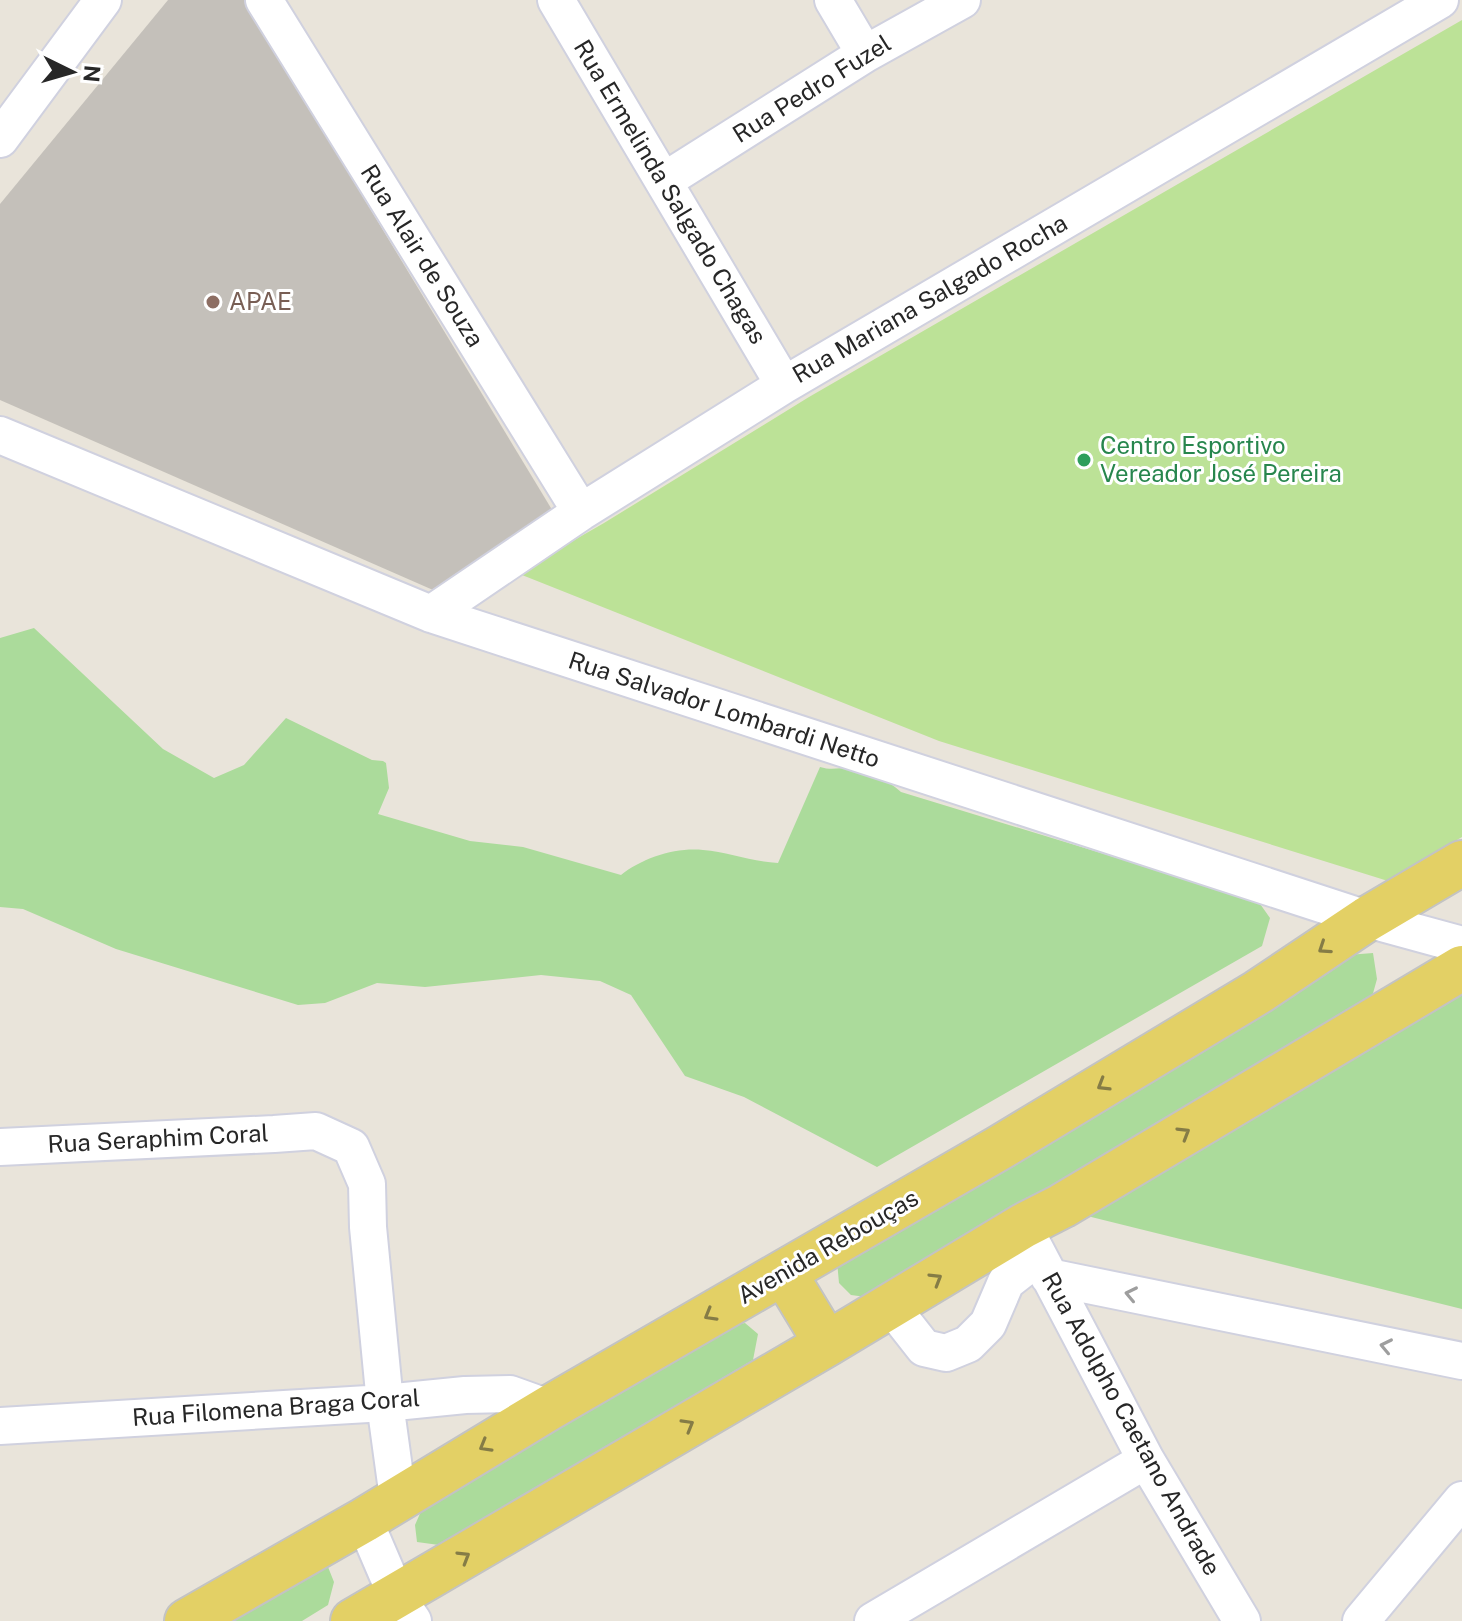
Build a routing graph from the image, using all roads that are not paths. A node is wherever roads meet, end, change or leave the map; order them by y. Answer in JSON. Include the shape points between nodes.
{"nodes":[{"id":1,"x":103,"y":0,"type":"edge"},
{"id":2,"x":264,"y":0,"type":"edge"},
{"id":3,"x":556,"y":0,"type":"edge"},
{"id":4,"x":833,"y":0,"type":"edge"},
{"id":5,"x":962,"y":0,"type":"edge"},
{"id":6,"x":1440,"y":0,"type":"edge"},
{"id":7,"x":865,"y":54,"type":"junction"},
{"id":8,"x":0,"y":139,"type":"edge"},
{"id":9,"x":664,"y":181,"type":"junction"},
{"id":10,"x":784,"y":385,"type":"junction"},
{"id":11,"x":0,"y":435,"type":"edge"},
{"id":12,"x":581,"y":512,"type":"junction"},
{"id":13,"x":431,"y":614,"type":"junction"},
{"id":14,"x":1462,"y":863,"type":"edge"},
{"id":15,"x":1367,"y":919,"type":"junction"},
{"id":16,"x":1462,"y":945,"type":"edge"},
{"id":17,"x":1462,"y":968,"type":"edge"},
{"id":18,"x":0,"y":1147,"type":"edge"},
{"id":19,"x":1037,"y":1253,"type":"junction"},
{"id":20,"x":784,"y":1273,"type":"junction"},
{"id":21,"x":891,"y":1306,"type":"junction"},
{"id":22,"x":827,"y":1344,"type":"junction"},
{"id":23,"x":1462,"y":1361,"type":"edge"},
{"id":24,"x":385,"y":1403,"type":"junction"},
{"id":25,"x":549,"y":1408,"type":"junction"},
{"id":26,"x":0,"y":1426,"type":"edge"},
{"id":27,"x":1146,"y":1460,"type":"junction"},
{"id":28,"x":1462,"y":1500,"type":"edge"},
{"id":29,"x":381,"y":1509,"type":"junction"},
{"id":30,"x":405,"y":1609,"type":"edge"},
{"id":31,"x":187,"y":1621,"type":"edge"},
{"id":32,"x":353,"y":1621,"type":"edge"},
{"id":33,"x":873,"y":1621,"type":"edge"},
{"id":34,"x":1242,"y":1621,"type":"edge"},
{"id":35,"x":1361,"y":1621,"type":"edge"}],
"edges":[{"from":1,"to":8,"type":"street"},
{"from":2,"to":12,"type":"street","name":"Rua Alair de Souza"},
{"from":3,"to":9,"type":"street","name":"Rua Ermelinda Salgado Chagas"},
{"from":4,"to":7,"type":"street"},
{"from":5,"to":7,"type":"street","name":"Rua Pedro Fuzel"},
{"from":6,"to":10,"type":"street","name":"Rua Mariana Salgado Rocha"},
{"from":7,"to":9,"type":"street","name":"Rua Pedro Fuzel"},
{"from":9,"to":10,"type":"street","name":"Rua Ermelinda Salgado Chagas"},
{"from":10,"to":12,"type":"street","name":"Rua Mariana Salgado Rocha"},
{"from":11,"to":13,"type":"street","name":"Rua Salvador Lombardi Netto"},
{"from":12,"to":13,"type":"street","name":"Rua Mariana Salgado Rocha"},
{"from":13,"to":15,"type":"street","name":"Rua Salvador Lombardi Netto"},
{"from":14,"to":15,"type":"main road","name":"Avenida Rebouças"},
{"from":15,"to":16,"type":"street","name":"Rua Salvador Lombardi Netto"},
{"from":15,"to":20,"type":"main road","name":"Avenida Rebouças","one_way":true,"via":[[1231,1008]]},
{"from":19,"to":17,"type":"main road","one_way":true,"via":[[1062,1206]]},
{"from":18,"to":24,"type":"street","name":"Rua Seraphim Coral","via":[[316,1131],[351,1147],[367,1184]]},
{"from":21,"to":19,"type":"main road","one_way":true},
{"from":19,"to":21,"type":"street","via":[[1006,1282],[988,1324],[968,1344],[946,1353],[924,1348]]},
{"from":23,"to":19,"type":"street","one_way":true},
{"from":19,"to":27,"type":"street","name":"Rua Adolpho Caetano Andrade"},
{"from":20,"to":22,"type":"main road"},
{"from":20,"to":25,"type":"main road","name":"Avenida Rebouças","one_way":true},
{"from":21,"to":22,"type":"main road"},
{"from":30,"to":22,"type":"main road","one_way":true},
{"from":24,"to":25,"type":"street","name":"Rua Filomena Braga Coral","via":[[510,1394]]},
{"from":24,"to":26,"type":"street","name":"Rua Filomena Braga Coral"},
{"from":24,"to":29,"type":"street"},
{"from":25,"to":29,"type":"main road","name":"Avenida Rebouças","one_way":true},
{"from":27,"to":33,"type":"street"},
{"from":27,"to":34,"type":"street","name":"Rua Adolpho Caetano Andrade"},
{"from":28,"to":35,"type":"street"},
{"from":29,"to":30,"type":"street"},
{"from":29,"to":31,"type":"main road","name":"Avenida Rebouças"},
{"from":30,"to":32,"type":"main road"}]}
